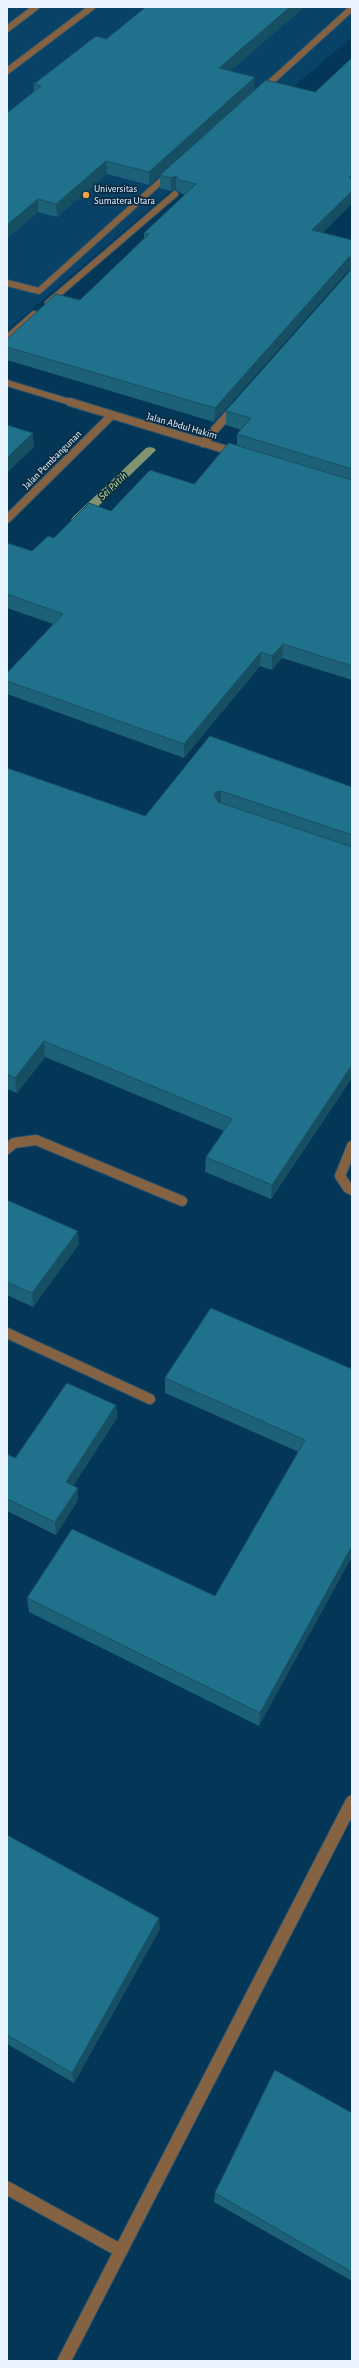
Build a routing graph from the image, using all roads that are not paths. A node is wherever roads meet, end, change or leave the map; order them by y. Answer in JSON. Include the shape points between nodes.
{"nodes":[{"id":1,"x":36,"y":7,"type":"edge"},
{"id":2,"x":92,"y":7,"type":"edge"},
{"id":3,"x":352,"y":8,"type":"edge"},
{"id":4,"x":7,"y":29,"type":"edge"},
{"id":5,"x":7,"y":72,"type":"edge"},
{"id":6,"x":258,"y":94,"type":"edge"},
{"id":7,"x":175,"y":168,"type":"edge"},
{"id":8,"x":175,"y":194,"type":"edge"},
{"id":9,"x":7,"y":283,"type":"edge"},
{"id":10,"x":7,"y":338,"type":"edge"},
{"id":11,"x":7,"y":383,"type":"edge"},
{"id":12,"x":239,"y":402,"type":"edge"},
{"id":13,"x":111,"y":416,"type":"junction"},
{"id":14,"x":204,"y":443,"type":"junction"},
{"id":15,"x":248,"y":456,"type":"edge"},
{"id":16,"x":7,"y":518,"type":"edge"},
{"id":17,"x":352,"y":1146,"type":"edge"},
{"id":18,"x":7,"y":1149,"type":"edge"},
{"id":19,"x":352,"y":1190,"type":"edge"},
{"id":20,"x":182,"y":1201,"type":"dead end"},
{"id":21,"x":7,"y":1333,"type":"edge"},
{"id":22,"x":150,"y":1399,"type":"dead end"},
{"id":23,"x":352,"y":1802,"type":"edge"},
{"id":24,"x":7,"y":2188,"type":"edge"},
{"id":25,"x":121,"y":2251,"type":"junction"},
{"id":26,"x":64,"y":2361,"type":"edge"}],
"edges":[{"from":1,"to":4,"type":"street"},
{"from":2,"to":5,"type":"street"},
{"from":3,"to":6,"type":"street"},
{"from":7,"to":9,"type":"street","via":[[39,291]]},
{"from":8,"to":10,"type":"street"},
{"from":11,"to":13,"type":"street","name":"Jalan Abdul Hakim"},
{"from":12,"to":14,"type":"street"},
{"from":13,"to":14,"type":"street","name":"Jalan Abdul Hakim"},
{"from":13,"to":16,"type":"street","name":"Jalan Pembangunan"},
{"from":14,"to":15,"type":"street","name":"Jalan Abdul Hakim"},
{"from":17,"to":19,"type":"street","via":[[340,1176]]},
{"from":18,"to":20,"type":"street","via":[[14,1143],[36,1140]]},
{"from":21,"to":22,"type":"street"},
{"from":23,"to":25,"type":"street"},
{"from":24,"to":25,"type":"street"},
{"from":25,"to":26,"type":"street"}]}
